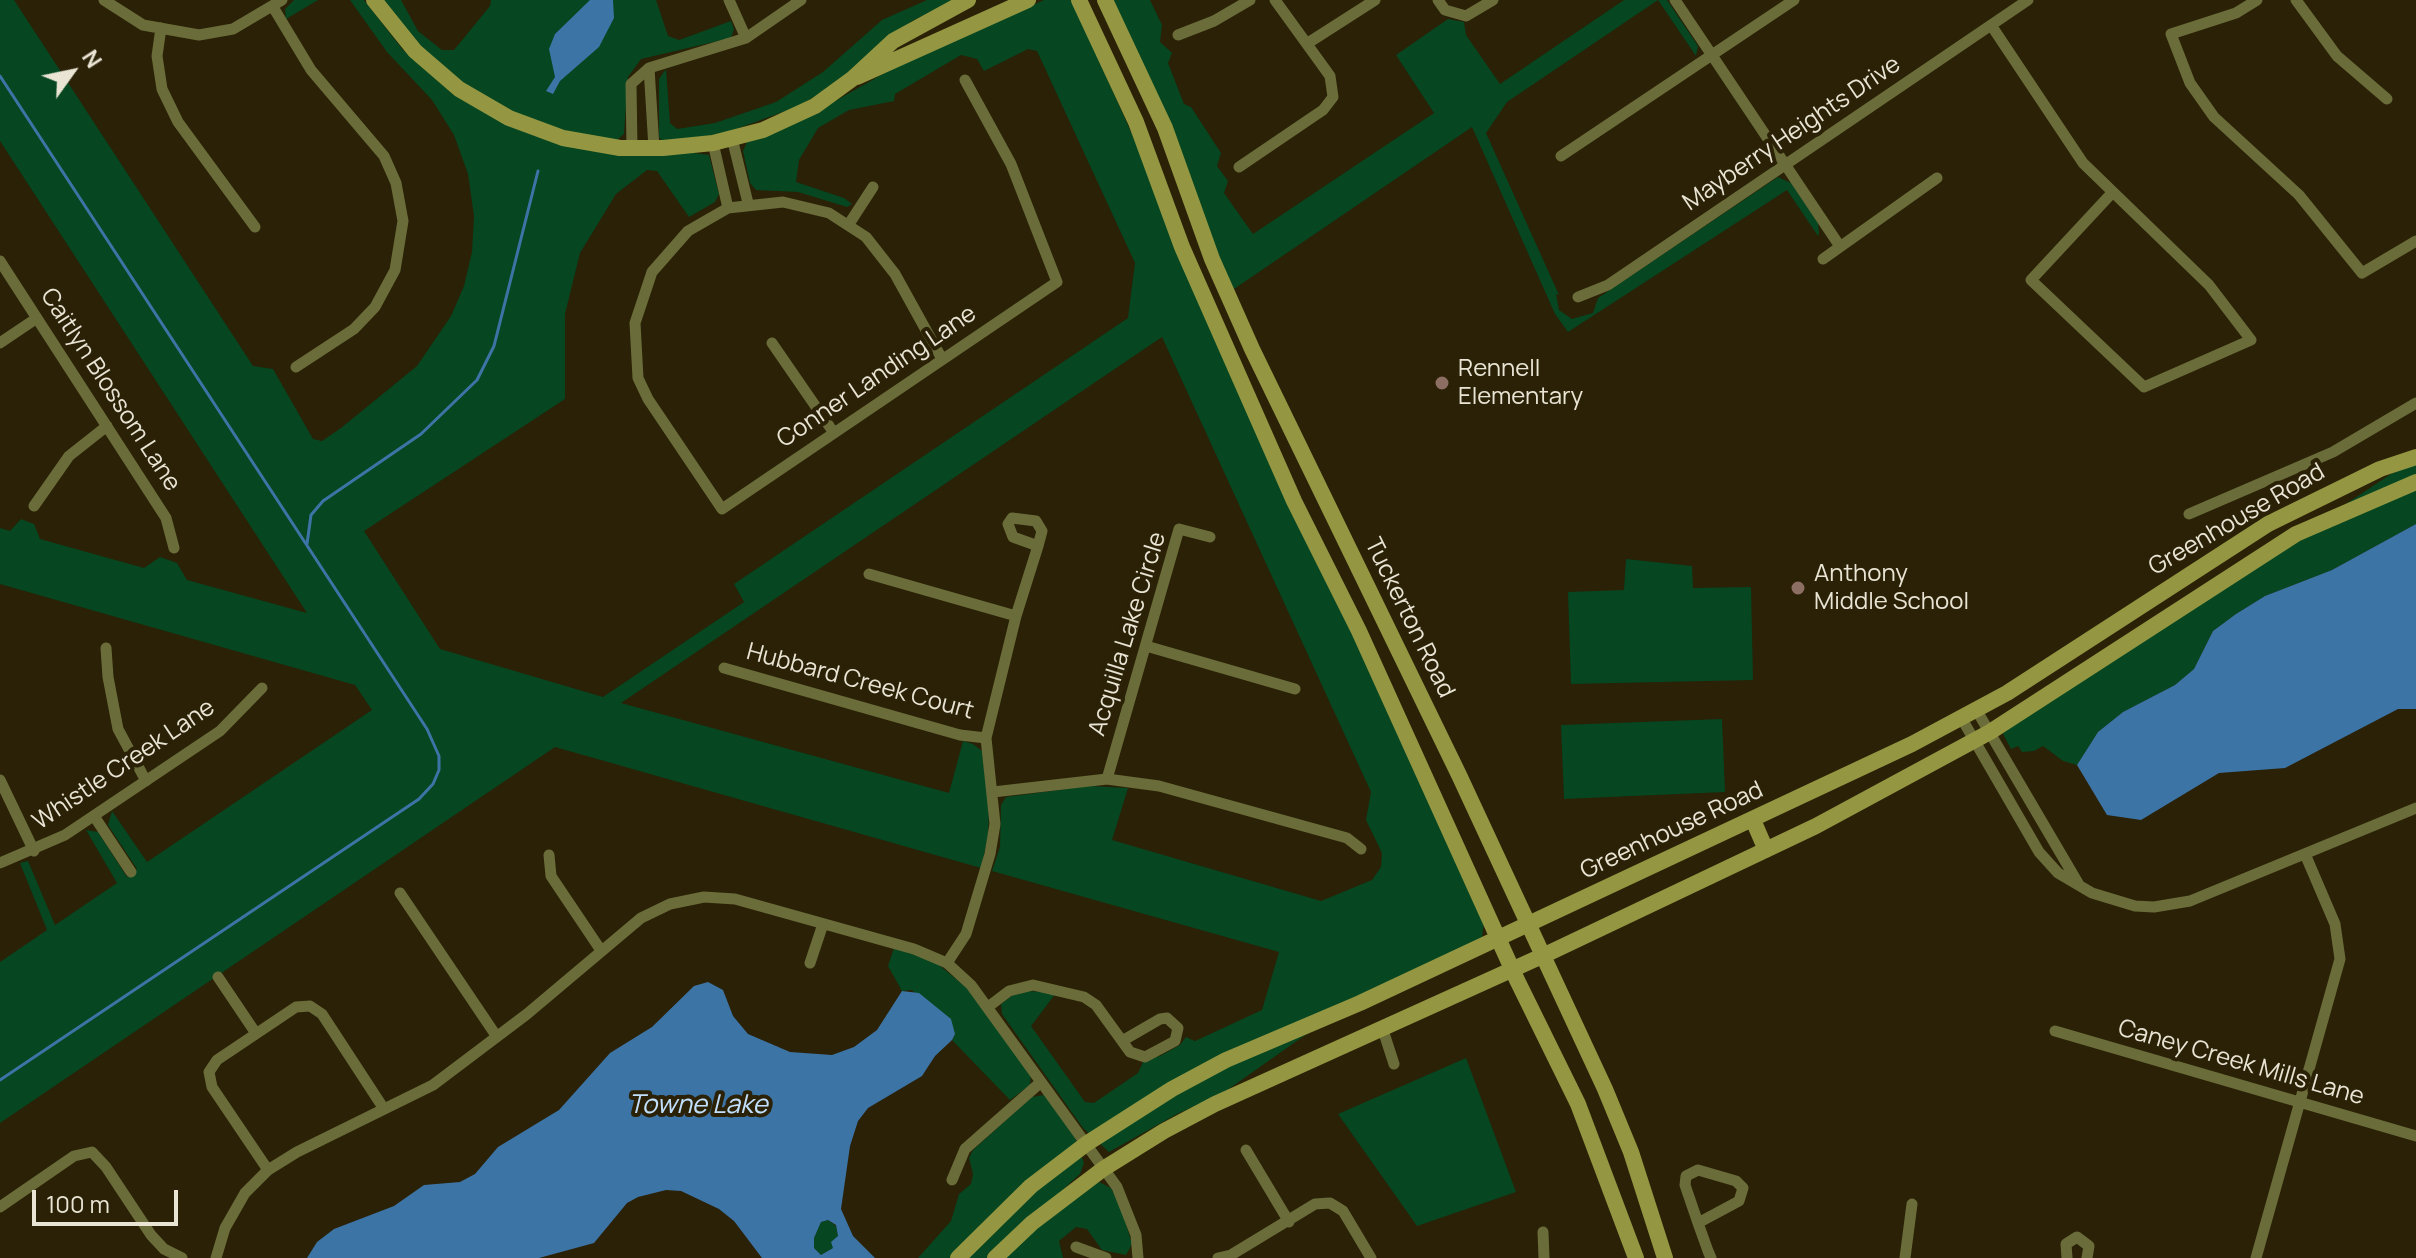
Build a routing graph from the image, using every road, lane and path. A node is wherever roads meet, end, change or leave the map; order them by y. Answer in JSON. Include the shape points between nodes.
{"nodes":[{"id":1,"x":104,"y":0,"type":"edge"},
{"id":2,"x":374,"y":0,"type":"edge"},
{"id":3,"x":729,"y":0,"type":"edge"},
{"id":4,"x":801,"y":0,"type":"edge"},
{"id":5,"x":968,"y":0,"type":"edge"},
{"id":6,"x":1028,"y":0,"type":"edge"},
{"id":7,"x":1079,"y":0,"type":"edge"},
{"id":8,"x":1105,"y":0,"type":"edge"},
{"id":9,"x":1250,"y":0,"type":"edge"},
{"id":10,"x":1275,"y":0,"type":"edge"},
{"id":11,"x":1375,"y":0,"type":"edge"},
{"id":12,"x":1438,"y":0,"type":"edge"},
{"id":13,"x":1493,"y":0,"type":"edge"},
{"id":14,"x":1675,"y":0,"type":"edge"},
{"id":15,"x":1794,"y":0,"type":"edge"},
{"id":16,"x":2028,"y":0,"type":"edge"},
{"id":17,"x":2257,"y":0,"type":"edge"},
{"id":18,"x":2296,"y":0,"type":"edge"},
{"id":19,"x":278,"y":3,"type":"edge"},
{"id":20,"x":1991,"y":25,"type":"junction"},
{"id":21,"x":161,"y":28,"type":"junction"},
{"id":22,"x":1178,"y":35,"type":"dead end"},
{"id":23,"x":746,"y":38,"type":"junction"},
{"id":24,"x":1308,"y":43,"type":"junction"},
{"id":25,"x":1712,"y":55,"type":"junction"},
{"id":26,"x":649,"y":68,"type":"junction"},
{"id":27,"x":852,"y":79,"type":"junction"},
{"id":28,"x":965,"y":80,"type":"dead end"},
{"id":29,"x":2387,"y":99,"type":"dead end"},
{"id":30,"x":732,"y":138,"type":"junction"},
{"id":31,"x":713,"y":143,"type":"junction"},
{"id":32,"x":632,"y":148,"type":"junction"},
{"id":33,"x":654,"y":148,"type":"junction"},
{"id":34,"x":1561,"y":156,"type":"dead end"},
{"id":35,"x":1785,"y":165,"type":"junction"},
{"id":36,"x":1239,"y":167,"type":"dead end"},
{"id":37,"x":1937,"y":178,"type":"dead end"},
{"id":38,"x":873,"y":187,"type":"dead end"},
{"id":39,"x":2111,"y":194,"type":"junction"},
{"id":40,"x":748,"y":203,"type":"junction"},
{"id":41,"x":728,"y":208,"type":"junction"},
{"id":42,"x":849,"y":224,"type":"junction"},
{"id":43,"x":255,"y":227,"type":"dead end"},
{"id":44,"x":2416,"y":241,"type":"edge"},
{"id":45,"x":1839,"y":245,"type":"junction"},
{"id":46,"x":1823,"y":259,"type":"dead end"},
{"id":47,"x":0,"y":261,"type":"edge"},
{"id":48,"x":1578,"y":297,"type":"dead end"},
{"id":49,"x":37,"y":318,"type":"junction"},
{"id":50,"x":1246,"y":335,"type":"junction"},
{"id":51,"x":0,"y":343,"type":"edge"},
{"id":52,"x":772,"y":343,"type":"dead end"},
{"id":53,"x":1225,"y":343,"type":"junction"},
{"id":54,"x":942,"y":359,"type":"junction"},
{"id":55,"x":296,"y":367,"type":"dead end"},
{"id":56,"x":2416,"y":403,"type":"edge"},
{"id":57,"x":107,"y":426,"type":"junction"},
{"id":58,"x":834,"y":433,"type":"junction"},
{"id":59,"x":2416,"y":457,"type":"edge"},
{"id":60,"x":2416,"y":482,"type":"edge"},
{"id":61,"x":34,"y":506,"type":"dead end"},
{"id":62,"x":2189,"y":514,"type":"dead end"},
{"id":63,"x":1210,"y":537,"type":"dead end"},
{"id":64,"x":1038,"y":546,"type":"dead end"},
{"id":65,"x":174,"y":548,"type":"dead end"},
{"id":66,"x":2190,"y":572,"type":"junction"},
{"id":67,"x":869,"y":574,"type":"dead end"},
{"id":68,"x":2203,"y":593,"type":"junction"},
{"id":69,"x":1016,"y":616,"type":"junction"},
{"id":70,"x":1146,"y":646,"type":"junction"},
{"id":71,"x":106,"y":648,"type":"dead end"},
{"id":72,"x":724,"y":668,"type":"dead end"},
{"id":73,"x":262,"y":688,"type":"dead end"},
{"id":74,"x":1295,"y":689,"type":"dead end"},
{"id":75,"x":1969,"y":715,"type":"junction"},
{"id":76,"x":1990,"y":732,"type":"junction"},
{"id":77,"x":986,"y":738,"type":"junction"},
{"id":78,"x":1974,"y":741,"type":"junction"},
{"id":79,"x":1107,"y":779,"type":"junction"},
{"id":80,"x":0,"y":780,"type":"edge"},
{"id":81,"x":146,"y":781,"type":"junction"},
{"id":82,"x":993,"y":792,"type":"junction"},
{"id":83,"x":2416,"y":808,"type":"edge"},
{"id":84,"x":94,"y":816,"type":"junction"},
{"id":85,"x":1753,"y":820,"type":"junction"},
{"id":86,"x":2042,"y":820,"type":"junction"},
{"id":87,"x":2026,"y":829,"type":"junction"},
{"id":88,"x":1361,"y":849,"type":"dead end"},
{"id":89,"x":1766,"y":850,"type":"junction"},
{"id":90,"x":34,"y":851,"type":"junction"},
{"id":91,"x":2305,"y":854,"type":"junction"},
{"id":92,"x":549,"y":855,"type":"dead end"},
{"id":93,"x":0,"y":863,"type":"edge"},
{"id":94,"x":131,"y":872,"type":"dead end"},
{"id":95,"x":2079,"y":884,"type":"junction"},
{"id":96,"x":400,"y":893,"type":"dead end"},
{"id":97,"x":823,"y":924,"type":"junction"},
{"id":98,"x":1528,"y":924,"type":"junction"},
{"id":99,"x":1500,"y":937,"type":"junction"},
{"id":100,"x":600,"y":949,"type":"junction"},
{"id":101,"x":1542,"y":955,"type":"junction"},
{"id":102,"x":810,"y":963,"type":"dead end"},
{"id":103,"x":947,"y":963,"type":"junction"},
{"id":104,"x":1513,"y":968,"type":"junction"},
{"id":105,"x":218,"y":977,"type":"dead end"},
{"id":106,"x":988,"y":1007,"type":"junction"},
{"id":107,"x":1382,"y":1027,"type":"junction"},
{"id":108,"x":2055,"y":1031,"type":"dead end"},
{"id":109,"x":255,"y":1032,"type":"junction"},
{"id":110,"x":497,"y":1037,"type":"junction"},
{"id":111,"x":1122,"y":1041,"type":"junction"},
{"id":112,"x":1394,"y":1064,"type":"dead end"},
{"id":113,"x":1041,"y":1082,"type":"junction"},
{"id":114,"x":2300,"y":1103,"type":"junction"},
{"id":115,"x":384,"y":1109,"type":"junction"},
{"id":116,"x":2416,"y":1136,"type":"edge"},
{"id":117,"x":1086,"y":1144,"type":"junction"},
{"id":118,"x":1246,"y":1150,"type":"dead end"},
{"id":119,"x":1103,"y":1169,"type":"junction"},
{"id":120,"x":268,"y":1170,"type":"junction"},
{"id":121,"x":952,"y":1180,"type":"dead end"},
{"id":122,"x":1912,"y":1204,"type":"dead end"},
{"id":123,"x":0,"y":1207,"type":"edge"},
{"id":124,"x":1289,"y":1222,"type":"junction"},
{"id":125,"x":1698,"y":1223,"type":"junction"},
{"id":126,"x":1543,"y":1232,"type":"dead end"},
{"id":127,"x":1076,"y":1247,"type":"dead end"},
{"id":128,"x":182,"y":1258,"type":"edge"},
{"id":129,"x":216,"y":1258,"type":"edge"},
{"id":130,"x":958,"y":1258,"type":"edge"},
{"id":131,"x":995,"y":1258,"type":"edge"},
{"id":132,"x":1106,"y":1258,"type":"edge"},
{"id":133,"x":1138,"y":1258,"type":"edge"},
{"id":134,"x":1218,"y":1258,"type":"edge"},
{"id":135,"x":1371,"y":1258,"type":"edge"},
{"id":136,"x":1544,"y":1258,"type":"edge"},
{"id":137,"x":1636,"y":1258,"type":"edge"},
{"id":138,"x":1665,"y":1258,"type":"edge"},
{"id":139,"x":1711,"y":1258,"type":"edge"},
{"id":140,"x":1905,"y":1258,"type":"edge"},
{"id":141,"x":2067,"y":1258,"type":"edge"},
{"id":142,"x":2087,"y":1258,"type":"edge"},
{"id":143,"x":2256,"y":1258,"type":"edge"}],
"edges":[{"from":1,"to":21,"type":"street","via":[[143,25]]},
{"from":2,"to":32,"type":"main road","via":[[415,51],[459,89],[509,118],[563,138]]},
{"from":3,"to":23,"type":"street"},
{"from":4,"to":23,"type":"street"},
{"from":5,"to":27,"type":"main road","via":[[893,41]]},
{"from":6,"to":27,"type":"main road"},
{"from":7,"to":53,"type":"main road","via":[[1136,122],[1182,247]]},
{"from":8,"to":50,"type":"main road","name":"Tuckerton Road","via":[[1165,128]]},
{"from":9,"to":22,"type":"street"},
{"from":10,"to":24,"type":"street"},
{"from":11,"to":24,"type":"street"},
{"from":12,"to":13,"type":"street","via":[[1445,10],[1466,16]]},
{"from":14,"to":25,"type":"street"},
{"from":15,"to":25,"type":"street"},
{"from":16,"to":20,"type":"street","name":"Mayberry Heights Drive"},
{"from":17,"to":44,"type":"street","via":[[2236,13],[2171,34],[2190,83],[2214,117],[2299,195],[2362,273]]},
{"from":18,"to":29,"type":"street","via":[[2337,56]]},
{"from":19,"to":21,"type":"street","via":[[233,29],[199,35]]},
{"from":19,"to":55,"type":"street","via":[[311,70],[384,156],[403,221],[395,270],[375,307],[354,329]]},
{"from":20,"to":35,"type":"street","name":"Mayberry Heights Drive"},
{"from":20,"to":39,"type":"street","via":[[2079,157]]},
{"from":21,"to":43,"type":"street","via":[[157,56],[172,111]]},
{"from":23,"to":26,"type":"street"},
{"from":24,"to":36,"type":"street","via":[[1330,76],[1333,97],[1323,110]]},
{"from":25,"to":34,"type":"street"},
{"from":25,"to":35,"type":"street"},
{"from":26,"to":32,"type":"street","via":[[631,84]]},
{"from":26,"to":33,"type":"street"},
{"from":27,"to":30,"type":"main road","via":[[815,106]]},
{"from":28,"to":54,"type":"street","name":"Conner Landing Lane","via":[[1011,164],[1057,282]]},
{"from":30,"to":31,"type":"main road"},
{"from":30,"to":40,"type":"street"},
{"from":31,"to":33,"type":"main road"},
{"from":31,"to":41,"type":"street"},
{"from":32,"to":33,"type":"main road"},
{"from":35,"to":45,"type":"street"},
{"from":35,"to":48,"type":"street","name":"Mayberry Heights Drive","via":[[1608,285]]},
{"from":37,"to":45,"type":"street"},
{"from":38,"to":42,"type":"street"},
{"from":39,"to":39,"type":"street","via":[[2031,280],[2144,387],[2251,340],[2209,285]]},
{"from":40,"to":41,"type":"street"},
{"from":40,"to":42,"type":"street","via":[[807,205]]},
{"from":41,"to":58,"type":"street","name":"Conner Landing Lane","via":[[688,231],[652,272],[641,297],[634,351],[638,378],[722,509]]},
{"from":42,"to":54,"type":"street","via":[[883,256]]},
{"from":45,"to":46,"type":"street"},
{"from":47,"to":49,"type":"street","name":"Caitlyn Blossom Lane"},
{"from":49,"to":51,"type":"street"},
{"from":49,"to":57,"type":"street","name":"Caitlyn Blossom Lane"},
{"from":50,"to":53,"type":"main road"},
{"from":50,"to":98,"type":"main road","name":"Tuckerton Road"},
{"from":52,"to":58,"type":"street"},
{"from":53,"to":99,"type":"main road"},
{"from":54,"to":58,"type":"street","name":"Conner Landing Lane"},
{"from":56,"to":62,"type":"street","via":[[2333,452]]},
{"from":57,"to":61,"type":"street","via":[[69,456]]},
{"from":57,"to":65,"type":"street","name":"Caitlyn Blossom Lane","via":[[166,518]]},
{"from":59,"to":66,"type":"main road","name":"Greenhouse Road","via":[[2320,497]]},
{"from":60,"to":68,"type":"main road","name":"Greenhouse Road","via":[[2296,534]]},
{"from":63,"to":70,"type":"street","name":"Acquilla Lake Circle","via":[[1179,529]]},
{"from":64,"to":69,"type":"street"},
{"from":66,"to":68,"type":"main road"},
{"from":66,"to":75,"type":"main road","name":"Greenhouse Road"},
{"from":67,"to":69,"type":"street"},
{"from":68,"to":76,"type":"main road","name":"Greenhouse Road"},
{"from":69,"to":77,"type":"street"},
{"from":70,"to":74,"type":"street"},
{"from":70,"to":79,"type":"street","name":"Acquilla Lake Circle"},
{"from":71,"to":81,"type":"street","via":[[118,729]]},
{"from":72,"to":77,"type":"street","name":"Hubbard Creek Court"},
{"from":73,"to":81,"type":"street","name":"Whistle Creek Lane","via":[[220,731]]},
{"from":75,"to":76,"type":"street"},
{"from":75,"to":78,"type":"street"},
{"from":75,"to":85,"type":"main road","name":"Greenhouse Road"},
{"from":76,"to":78,"type":"main road","name":"Greenhouse Road"},
{"from":76,"to":86,"type":"street"},
{"from":77,"to":82,"type":"street"},
{"from":78,"to":87,"type":"street"},
{"from":78,"to":89,"type":"main road","name":"Greenhouse Road"},
{"from":79,"to":82,"type":"street"},
{"from":79,"to":88,"type":"street","via":[[1186,791],[1347,838]]},
{"from":80,"to":90,"type":"street"},
{"from":81,"to":84,"type":"street","name":"Whistle Creek Lane"},
{"from":82,"to":103,"type":"street","via":[[990,854],[966,934]]},
{"from":83,"to":91,"type":"street"},
{"from":84,"to":90,"type":"street","name":"Whistle Creek Lane"},
{"from":84,"to":94,"type":"street"},
{"from":85,"to":89,"type":"main road"},
{"from":85,"to":98,"type":"main road","name":"Greenhouse Road"},
{"from":86,"to":87,"type":"street"},
{"from":86,"to":95,"type":"street"},
{"from":87,"to":95,"type":"street","via":[[2058,873]]},
{"from":89,"to":101,"type":"main road","name":"Greenhouse Road"},
{"from":90,"to":93,"type":"street","name":"Whistle Creek Lane"},
{"from":91,"to":95,"type":"street","via":[[2171,906],[2112,901]]},
{"from":91,"to":114,"type":"street","via":[[2335,924],[2340,959]]},
{"from":92,"to":100,"type":"street","via":[[551,876]]},
{"from":96,"to":110,"type":"street"},
{"from":97,"to":100,"type":"street","via":[[735,899],[704,897],[670,904],[641,918]]},
{"from":97,"to":102,"type":"street"},
{"from":97,"to":103,"type":"street"},
{"from":98,"to":99,"type":"main road","name":"Greenhouse Road"},
{"from":98,"to":101,"type":"main road","name":"Tuckerton Road"},
{"from":99,"to":104,"type":"main road"},
{"from":99,"to":117,"type":"main road","name":"Greenhouse Road","via":[[1226,1060]]},
{"from":100,"to":110,"type":"street"},
{"from":101,"to":104,"type":"main road","name":"Greenhouse Road"},
{"from":101,"to":138,"type":"main road","name":"Tuckerton Road","via":[[1631,1152]]},
{"from":103,"to":106,"type":"street"},
{"from":104,"to":107,"type":"main road","name":"Greenhouse Road"},
{"from":104,"to":137,"type":"main road","via":[[1578,1104]]},
{"from":105,"to":109,"type":"street"},
{"from":106,"to":111,"type":"street","via":[[1009,991],[1033,985],[1055,988],[1096,1005]]},
{"from":106,"to":113,"type":"street"},
{"from":107,"to":112,"type":"street"},
{"from":107,"to":119,"type":"main road","name":"Greenhouse Road","via":[[1215,1104]]},
{"from":108,"to":114,"type":"street","name":"Caney Creek Mills Lane"},
{"from":109,"to":115,"type":"street","via":[[296,1007],[310,1006],[322,1014]]},
{"from":109,"to":120,"type":"street","via":[[209,1072],[212,1087]]},
{"from":110,"to":115,"type":"street","via":[[433,1085]]},
{"from":111,"to":111,"type":"street","via":[[1130,1052],[1145,1057],[1175,1041],[1178,1028],[1167,1018],[1160,1019]]},
{"from":113,"to":117,"type":"street"},
{"from":113,"to":121,"type":"street","via":[[965,1149]]},
{"from":114,"to":116,"type":"street","name":"Caney Creek Mills Lane"},
{"from":114,"to":143,"type":"street"},
{"from":115,"to":120,"type":"street"},
{"from":117,"to":119,"type":"street"},
{"from":117,"to":130,"type":"main road","name":"Greenhouse Road","via":[[1031,1186]]},
{"from":118,"to":124,"type":"street"},
{"from":119,"to":131,"type":"main road","name":"Greenhouse Road"},
{"from":119,"to":133,"type":"street","via":[[1127,1204]]},
{"from":120,"to":129,"type":"street","via":[[245,1193],[225,1228]]},
{"from":122,"to":140,"type":"street"},
{"from":123,"to":128,"type":"street","via":[[74,1156],[92,1152],[151,1235]]},
{"from":124,"to":134,"type":"street"},
{"from":124,"to":135,"type":"street","via":[[1315,1204],[1330,1203],[1343,1211]]},
{"from":125,"to":125,"type":"street","via":[[1739,1201],[1743,1188],[1698,1170],[1686,1176]]},
{"from":125,"to":139,"type":"street"},
{"from":126,"to":136,"type":"street"},
{"from":127,"to":132,"type":"street"},
{"from":141,"to":142,"type":"street","via":[[2066,1244],[2077,1237],[2089,1246]]}]}
